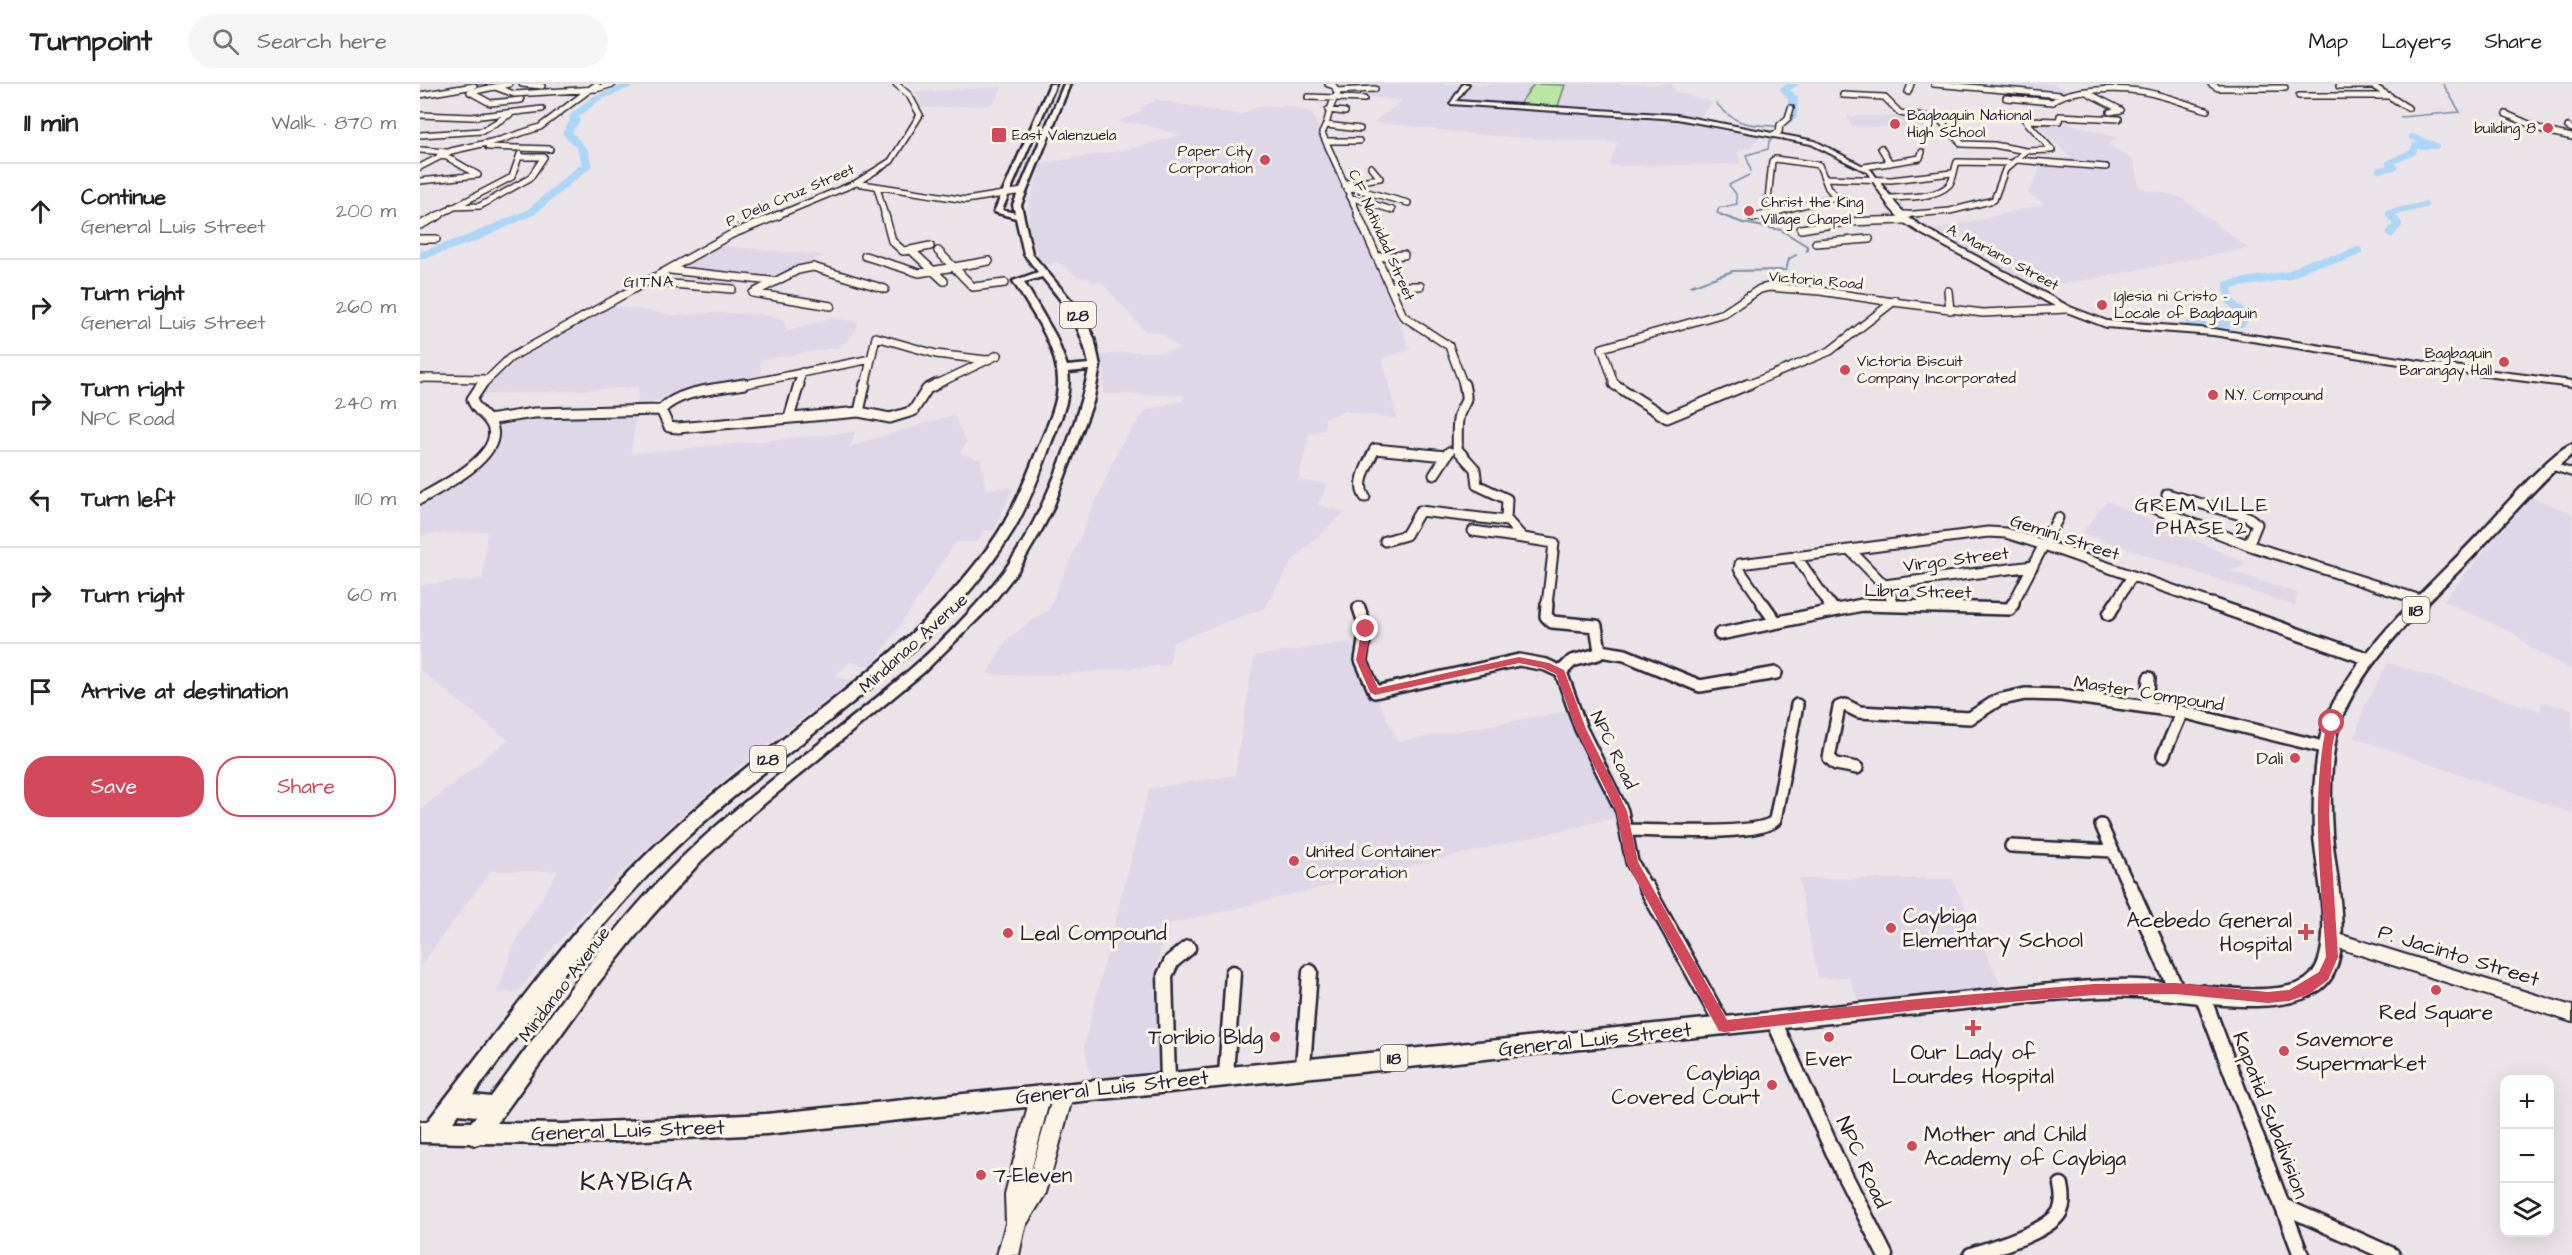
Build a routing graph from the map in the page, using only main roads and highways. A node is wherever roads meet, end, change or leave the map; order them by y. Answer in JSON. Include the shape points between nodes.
{"nodes":[{"id":1,"x":1053,"y":84,"type":"edge"},
{"id":2,"x":1067,"y":84,"type":"edge"},
{"id":3,"x":1062,"y":98,"type":"junction"},
{"id":4,"x":1046,"y":99,"type":"junction"},
{"id":5,"x":1036,"y":160,"type":"junction"},
{"id":6,"x":1018,"y":161,"type":"junction"},
{"id":7,"x":1021,"y":217,"type":"junction"},
{"id":8,"x":1043,"y":274,"type":"junction"},
{"id":9,"x":1095,"y":366,"type":"junction"},
{"id":10,"x":1061,"y":370,"type":"junction"},
{"id":11,"x":2572,"y":448,"type":"edge"},
{"id":12,"x":828,"y":711,"type":"junction"},
{"id":13,"x":854,"y":722,"type":"junction"},
{"id":14,"x":454,"y":1104,"type":"junction"},
{"id":15,"x":496,"y":1107,"type":"junction"},
{"id":16,"x":426,"y":1133,"type":"edge"},
{"id":17,"x":475,"y":1135,"type":"junction"}],
"edges":[{"from":1,"to":4,"type":"main road"},
{"from":2,"to":3,"type":"main road","name":"Mindanao Avenue","number":"128"},
{"from":3,"to":4,"type":"main road"},
{"from":3,"to":5,"type":"main road","name":"Mindanao Avenue","number":"128"},
{"from":4,"to":6,"type":"main road"},
{"from":5,"to":6,"type":"main road"},
{"from":5,"to":7,"type":"main road","name":"Mindanao Avenue","number":"128","via":[[1017,205]]},
{"from":6,"to":7,"type":"main road","via":[[998,212]]},
{"from":7,"to":8,"type":"main road","name":"Mindanao Avenue","number":"128","via":[[1028,254]]},
{"from":8,"to":9,"type":"main road","name":"Mindanao Avenue","number":"128","via":[[1076,312],[1089,338]]},
{"from":8,"to":10,"type":"main road","name":"Mindanao Avenue","number":"128","via":[[1018,281],[1049,330]]},
{"from":9,"to":10,"type":"main road"},
{"from":9,"to":13,"type":"main road","name":"Mindanao Avenue","number":"128","via":[[1087,402],[1046,510],[1010,572],[983,606],[919,669]]},
{"from":10,"to":12,"type":"main road","name":"Mindanao Avenue","number":"128","via":[[1063,395],[1018,508],[998,545],[928,626]]},
{"from":11,"to":17,"type":"main road","name":"General Luis Street","number":"118","via":[[2551,465],[2369,659],[2332,723],[2323,834],[2332,957],[2324,976],[2289,995],[2268,998],[2135,988],[2051,992],[766,1124]]},
{"from":12,"to":13,"type":"main road"},
{"from":12,"to":14,"type":"main road","name":"Mindanao Avenue","number":"128","via":[[710,806],[605,909]]},
{"from":13,"to":15,"type":"main road","name":"Mindanao Avenue","number":"128","via":[[695,856],[636,922]]},
{"from":14,"to":15,"type":"main road"},
{"from":14,"to":16,"type":"main road","name":"Mindanao Avenue","number":"128"},
{"from":15,"to":17,"type":"main road","name":"Mindanao Avenue","number":"128"},
{"from":16,"to":17,"type":"main road","name":"General Luis Street","number":"118"}]}
